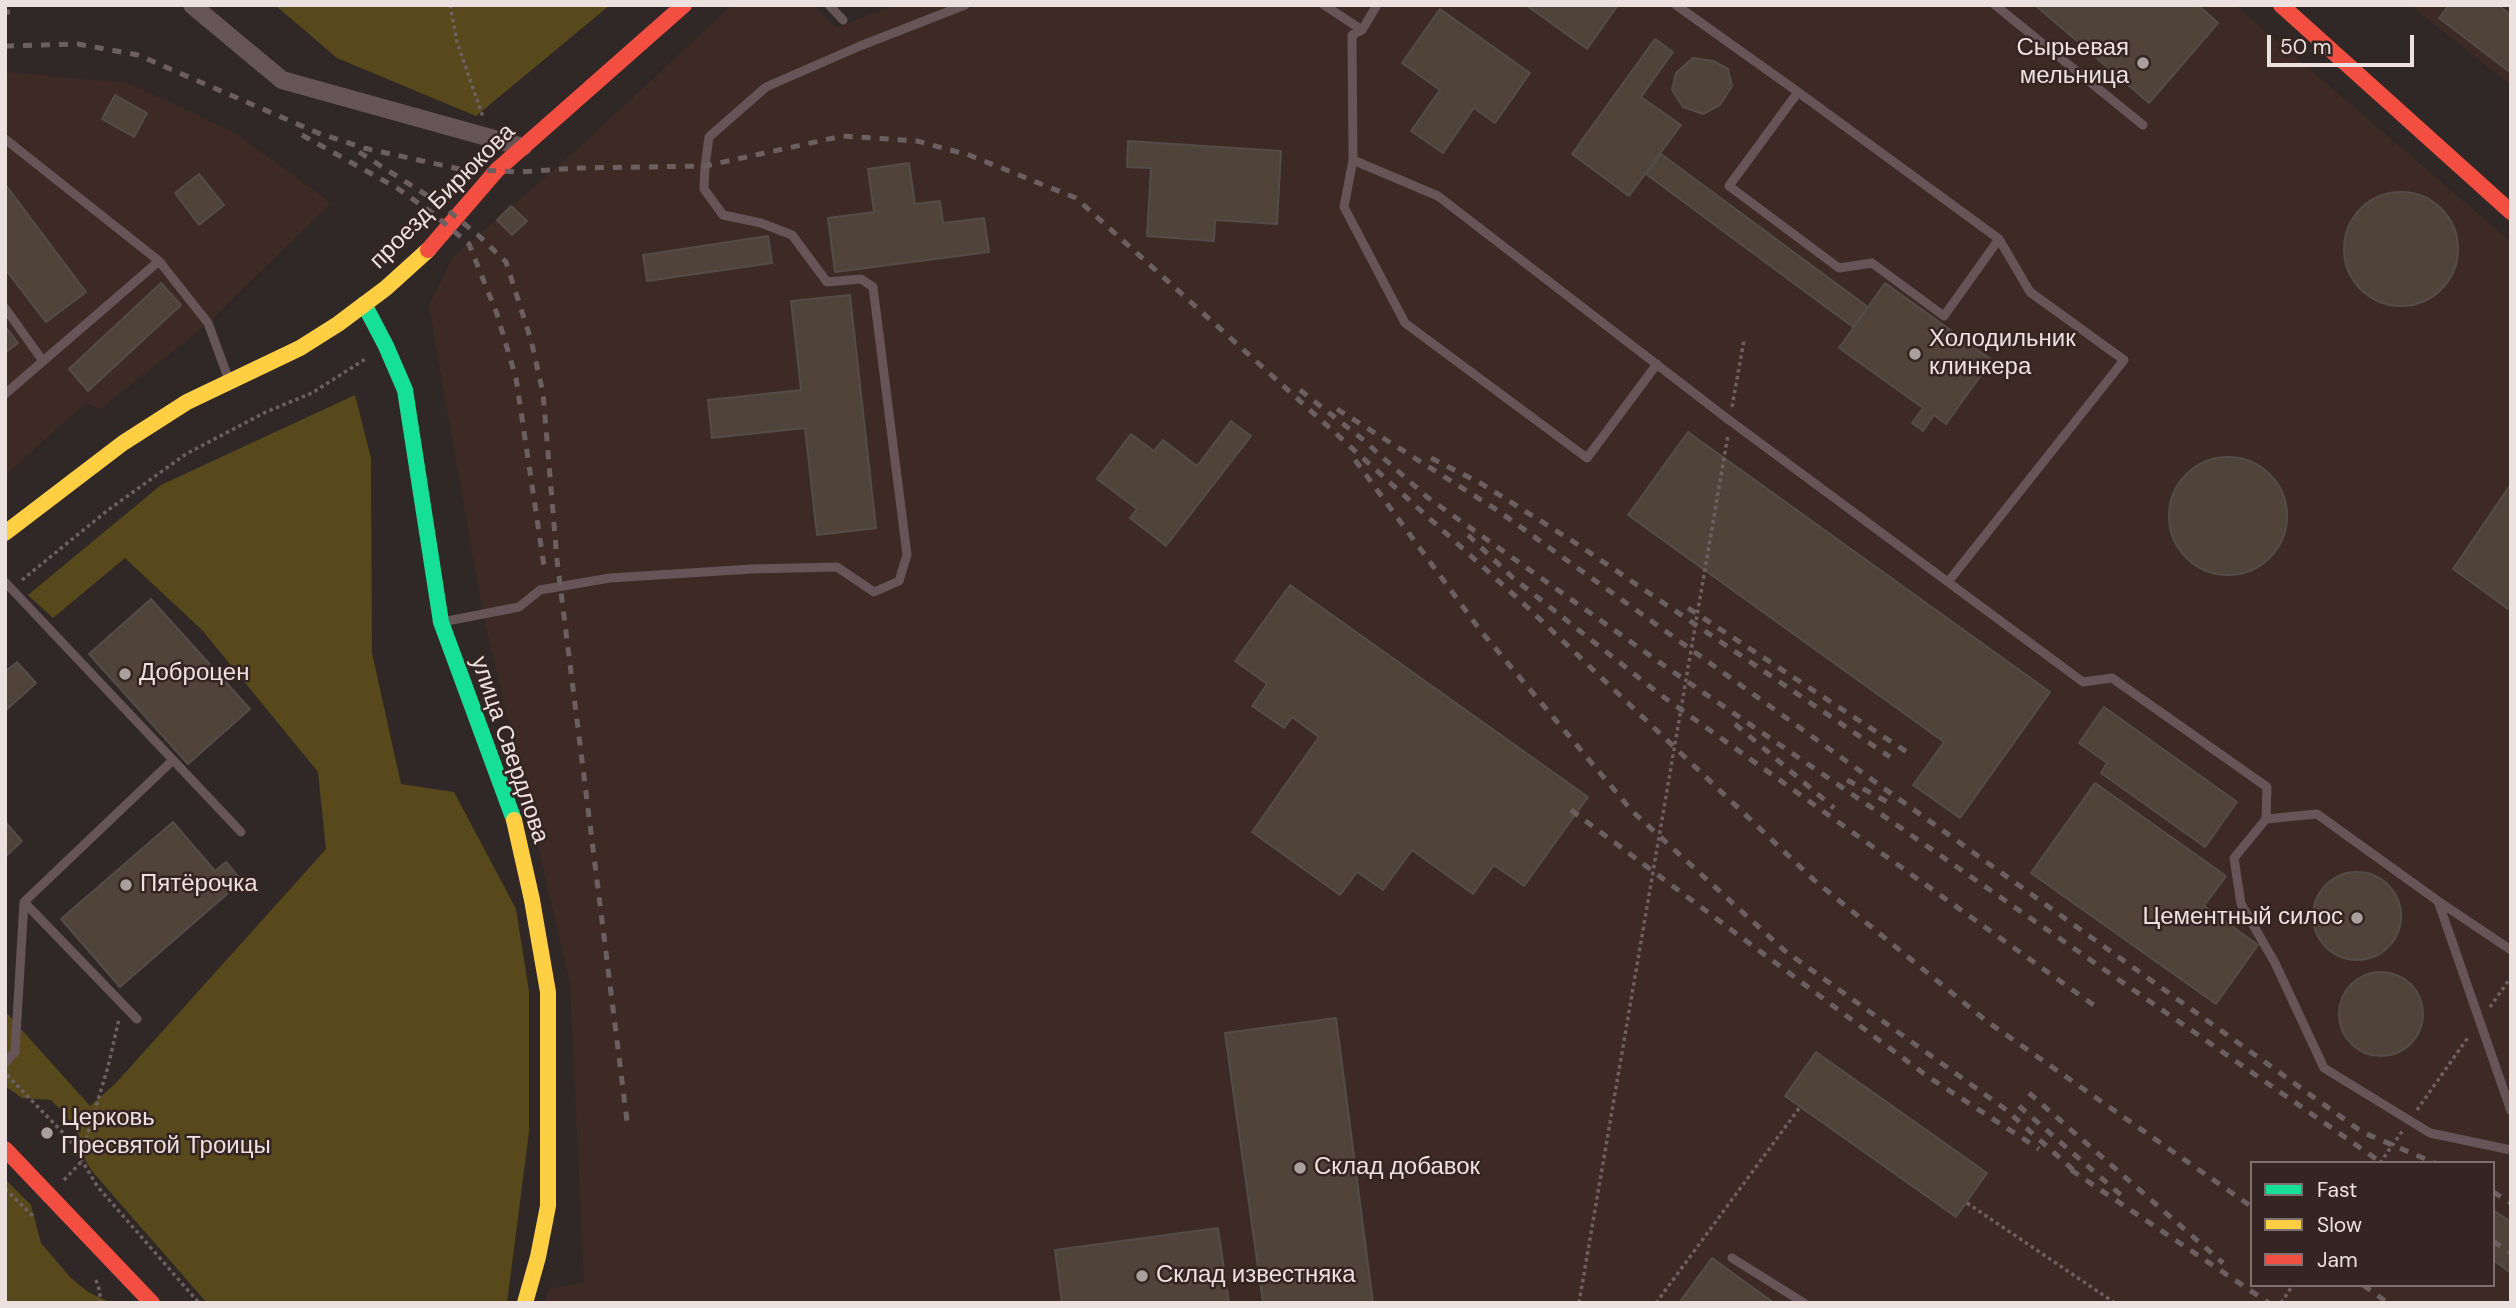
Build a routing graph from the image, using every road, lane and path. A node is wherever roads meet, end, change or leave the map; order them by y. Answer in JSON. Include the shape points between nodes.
{"nodes":[{"id":1,"x":192,"y":5,"type":"edge"},
{"id":2,"x":450,"y":5,"type":"edge"},
{"id":3,"x":684,"y":5,"type":"edge"},
{"id":4,"x":829,"y":5,"type":"edge"},
{"id":5,"x":965,"y":5,"type":"edge"},
{"id":6,"x":1324,"y":5,"type":"edge"},
{"id":7,"x":1377,"y":5,"type":"edge"},
{"id":8,"x":1676,"y":5,"type":"edge"},
{"id":9,"x":1995,"y":5,"type":"edge"},
{"id":10,"x":2281,"y":5,"type":"edge"},
{"id":11,"x":666,"y":13,"type":"edge"},
{"id":12,"x":843,"y":20,"type":"dead end"},
{"id":13,"x":1362,"y":30,"type":"junction"},
{"id":14,"x":1798,"y":92,"type":"junction"},
{"id":15,"x":2143,"y":125,"type":"dead end"},
{"id":16,"x":487,"y":127,"type":"dead end"},
{"id":17,"x":5,"y":139,"type":"edge"},
{"id":18,"x":523,"y":147,"type":"junction"},
{"id":19,"x":1353,"y":160,"type":"junction"},
{"id":20,"x":2511,"y":212,"type":"edge"},
{"id":21,"x":1999,"y":239,"type":"junction"},
{"id":22,"x":159,"y":261,"type":"junction"},
{"id":23,"x":364,"y":304,"type":"junction"},
{"id":24,"x":5,"y":308,"type":"edge"},
{"id":25,"x":1744,"y":340,"type":"dead end"},
{"id":26,"x":386,"y":346,"type":"junction"},
{"id":27,"x":43,"y":361,"type":"junction"},
{"id":28,"x":1657,"y":364,"type":"junction"},
{"id":29,"x":230,"y":382,"type":"junction"},
{"id":30,"x":5,"y":394,"type":"edge"},
{"id":31,"x":1732,"y":409,"type":"dead end"},
{"id":32,"x":1730,"y":422,"type":"dead end"},
{"id":33,"x":5,"y":533,"type":"edge"},
{"id":34,"x":1948,"y":582,"type":"junction"},
{"id":35,"x":8,"y":585,"type":"edge"},
{"id":36,"x":441,"y":622,"type":"junction"},
{"id":37,"x":173,"y":760,"type":"junction"},
{"id":38,"x":2266,"y":819,"type":"junction"},
{"id":39,"x":241,"y":832,"type":"dead end"},
{"id":40,"x":2438,"y":901,"type":"junction"},
{"id":41,"x":24,"y":902,"type":"junction"},
{"id":42,"x":2511,"y":950,"type":"edge"},
{"id":43,"x":2511,"y":977,"type":"edge"},
{"id":44,"x":122,"y":1003,"type":"junction"},
{"id":45,"x":2488,"y":1010,"type":"dead end"},
{"id":46,"x":137,"y":1019,"type":"dead end"},
{"id":47,"x":2472,"y":1032,"type":"dead end"},
{"id":48,"x":5,"y":1062,"type":"edge"},
{"id":49,"x":5,"y":1073,"type":"edge"},
{"id":50,"x":1800,"y":1107,"type":"dead end"},
{"id":51,"x":2511,"y":1111,"type":"edge"},
{"id":52,"x":2410,"y":1119,"type":"dead end"},
{"id":53,"x":2403,"y":1130,"type":"dead end"},
{"id":54,"x":5,"y":1149,"type":"edge"},
{"id":55,"x":2511,"y":1150,"type":"edge"},
{"id":56,"x":80,"y":1159,"type":"junction"},
{"id":57,"x":2381,"y":1161,"type":"edge"},
{"id":58,"x":1966,"y":1203,"type":"dead end"},
{"id":59,"x":1731,"y":1258,"type":"dead end"},
{"id":60,"x":96,"y":1280,"type":"dead end"},
{"id":61,"x":2292,"y":1287,"type":"edge"},
{"id":62,"x":100,"y":1303,"type":"edge"},
{"id":63,"x":152,"y":1303,"type":"edge"},
{"id":64,"x":199,"y":1303,"type":"edge"},
{"id":65,"x":525,"y":1303,"type":"edge"},
{"id":66,"x":1579,"y":1303,"type":"edge"},
{"id":67,"x":1656,"y":1303,"type":"edge"},
{"id":68,"x":1804,"y":1303,"type":"edge"},
{"id":69,"x":2115,"y":1303,"type":"edge"},
{"id":70,"x":2281,"y":1303,"type":"edge"}],
"edges":[{"from":1,"to":18,"type":"street","via":[[282,80]]},
{"from":2,"to":16,"type":"path","via":[[457,42]]},
{"from":3,"to":11,"type":"street","name":"проезд Бирюкова"},
{"from":4,"to":12,"type":"lane"},
{"from":5,"to":36,"type":"lane","via":[[766,87],[709,137],[705,166],[704,189],[723,215],[792,235],[827,282],[861,279],[873,287],[907,555],[900,581],[874,592],[837,567],[610,578],[540,590],[519,607]]},
{"from":6,"to":13,"type":"lane"},
{"from":7,"to":13,"type":"lane"},
{"from":8,"to":14,"type":"lane"},
{"from":9,"to":15,"type":"lane"},
{"from":10,"to":20,"type":"street"},
{"from":11,"to":18,"type":"street","name":"проезд Бирюкова"},
{"from":13,"to":19,"type":"lane","via":[[1352,35]]},
{"from":14,"to":21,"type":"lane"},
{"from":14,"to":21,"type":"lane","via":[[1729,186],[1839,268],[1872,263],[1944,316]]},
{"from":17,"to":22,"type":"lane"},
{"from":18,"to":23,"type":"street","name":"проезд Бирюкова","via":[[422,257]]},
{"from":19,"to":28,"type":"lane","via":[[1438,196]]},
{"from":19,"to":28,"type":"lane","via":[[1344,207],[1405,323],[1587,458]]},
{"from":21,"to":34,"type":"lane","via":[[2030,292],[2124,360]]},
{"from":22,"to":27,"type":"lane"},
{"from":22,"to":29,"type":"lane","via":[[208,323]]},
{"from":23,"to":26,"type":"street","name":"улица Свердлова"},
{"from":23,"to":29,"type":"street","name":"проезд Бирюкова","via":[[300,348]]},
{"from":24,"to":27,"type":"lane"},
{"from":25,"to":31,"type":"path"},
{"from":26,"to":35,"type":"path","via":[[312,393],[186,453]]},
{"from":26,"to":36,"type":"street","name":"улица Свердлова","via":[[405,390]]},
{"from":27,"to":30,"type":"lane"},
{"from":28,"to":34,"type":"lane"},
{"from":29,"to":33,"type":"street","name":"проезд Бирюкова","via":[[187,402],[123,443]]},
{"from":32,"to":66,"type":"path"},
{"from":34,"to":38,"type":"lane","via":[[2083,682],[2112,678],[2267,787]]},
{"from":35,"to":37,"type":"lane"},
{"from":36,"to":65,"type":"street","name":"улица Свердлова","via":[[513,817],[548,992],[548,1206]]},
{"from":37,"to":39,"type":"lane"},
{"from":37,"to":41,"type":"lane"},
{"from":38,"to":40,"type":"lane","via":[[2317,814]]},
{"from":38,"to":55,"type":"lane","via":[[2234,858],[2241,904],[2275,963],[2323,1068],[2430,1133]]},
{"from":40,"to":42,"type":"lane"},
{"from":40,"to":51,"type":"lane"},
{"from":41,"to":44,"type":"lane"},
{"from":41,"to":48,"type":"lane","via":[[15,1052]]},
{"from":43,"to":45,"type":"path"},
{"from":44,"to":46,"type":"lane"},
{"from":44,"to":56,"type":"path"},
{"from":47,"to":52,"type":"path"},
{"from":49,"to":56,"type":"path","via":[[70,1140]]},
{"from":50,"to":67,"type":"path"},
{"from":53,"to":57,"type":"path"},
{"from":54,"to":63,"type":"street"},
{"from":56,"to":64,"type":"path","via":[[97,1186]]},
{"from":58,"to":69,"type":"path"},
{"from":59,"to":68,"type":"lane"},
{"from":60,"to":62,"type":"path"},
{"from":61,"to":70,"type":"path"}]}
